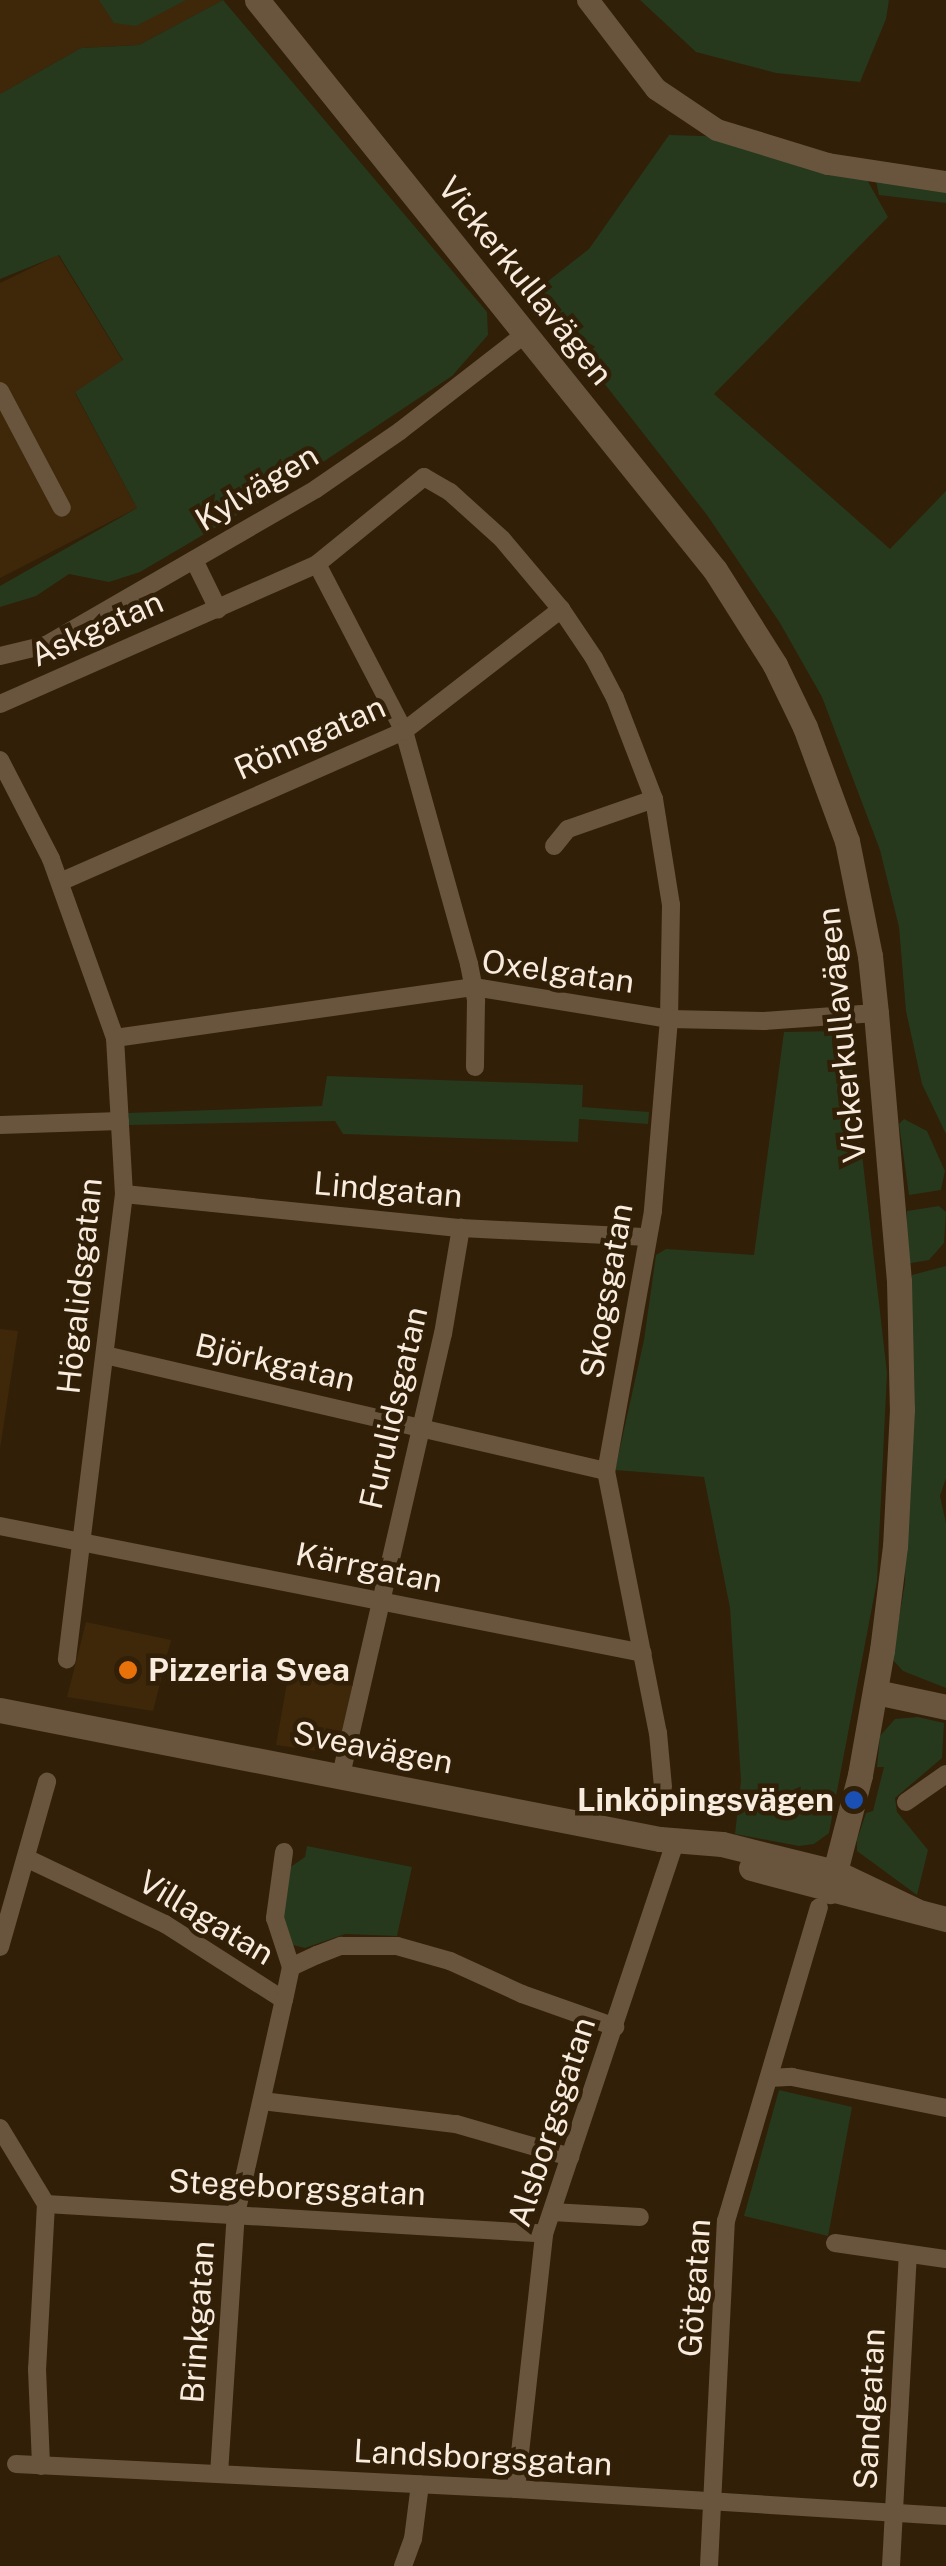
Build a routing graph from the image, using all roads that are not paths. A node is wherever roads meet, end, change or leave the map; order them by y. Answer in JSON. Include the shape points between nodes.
{"nodes":[{"id":1,"x":256,"y":0,"type":"edge"},
{"id":2,"x":588,"y":0,"type":"edge"},
{"id":3,"x":946,"y":182,"type":"edge"},
{"id":4,"x":525,"y":334,"type":"junction"},
{"id":5,"x":0,"y":391,"type":"edge"},
{"id":6,"x":428,"y":477,"type":"joint"},
{"id":7,"x":62,"y":508,"type":"dead end"},
{"id":8,"x":194,"y":560,"type":"junction"},
{"id":9,"x":317,"y":564,"type":"junction"},
{"id":10,"x":218,"y":608,"type":"junction"},
{"id":11,"x":561,"y":609,"type":"junction"},
{"id":12,"x":0,"y":656,"type":"edge"},
{"id":13,"x":0,"y":704,"type":"edge"},
{"id":14,"x":404,"y":731,"type":"junction"},
{"id":15,"x":0,"y":760,"type":"edge"},
{"id":16,"x":654,"y":799,"type":"junction"},
{"id":17,"x":554,"y":846,"type":"dead end"},
{"id":18,"x":60,"y":882,"type":"junction"},
{"id":19,"x":474,"y":987,"type":"junction"},
{"id":20,"x":876,"y":1013,"type":"junction"},
{"id":21,"x":670,"y":1019,"type":"junction"},
{"id":22,"x":114,"y":1038,"type":"junction"},
{"id":23,"x":475,"y":1068,"type":"dead end"},
{"id":24,"x":120,"y":1121,"type":"junction"},
{"id":25,"x":0,"y":1125,"type":"edge"},
{"id":26,"x":124,"y":1194,"type":"junction"},
{"id":27,"x":460,"y":1228,"type":"junction"},
{"id":28,"x":648,"y":1237,"type":"junction"},
{"id":29,"x":105,"y":1355,"type":"junction"},
{"id":30,"x":421,"y":1427,"type":"junction"},
{"id":31,"x":606,"y":1471,"type":"junction"},
{"id":32,"x":0,"y":1526,"type":"edge"},
{"id":33,"x":83,"y":1542,"type":"junction"},
{"id":34,"x":381,"y":1601,"type":"junction"},
{"id":35,"x":643,"y":1653,"type":"junction"},
{"id":36,"x":67,"y":1660,"type":"dead end"},
{"id":37,"x":876,"y":1692,"type":"junction"},
{"id":38,"x":946,"y":1708,"type":"edge"},
{"id":39,"x":0,"y":1710,"type":"edge"},
{"id":40,"x":0,"y":1720,"type":"edge"},
{"id":41,"x":58,"y":1722,"type":"junction"},
{"id":42,"x":946,"y":1774,"type":"edge"},
{"id":43,"x":341,"y":1775,"type":"junction"},
{"id":44,"x":48,"y":1782,"type":"dead end"},
{"id":45,"x":663,"y":1787,"type":"dead end"},
{"id":46,"x":906,"y":1802,"type":"dead end"},
{"id":47,"x":675,"y":1842,"type":"junction"},
{"id":48,"x":284,"y":1852,"type":"dead end"},
{"id":49,"x":26,"y":1858,"type":"junction"},
{"id":50,"x":828,"y":1890,"type":"junction"},
{"id":51,"x":6,"y":1906,"type":"edge"},
{"id":52,"x":946,"y":1919,"type":"edge"},
{"id":53,"x":0,"y":1947,"type":"edge"},
{"id":54,"x":292,"y":1967,"type":"junction"},
{"id":55,"x":284,"y":2000,"type":"junction"},
{"id":56,"x":615,"y":2026,"type":"junction"},
{"id":57,"x":770,"y":2078,"type":"junction"},
{"id":58,"x":262,"y":2101,"type":"junction"},
{"id":59,"x":946,"y":2108,"type":"edge"},
{"id":60,"x":0,"y":2128,"type":"edge"},
{"id":61,"x":570,"y":2157,"type":"junction"},
{"id":62,"x":46,"y":2204,"type":"junction"},
{"id":63,"x":552,"y":2212,"type":"junction"},
{"id":64,"x":236,"y":2214,"type":"junction"},
{"id":65,"x":640,"y":2216,"type":"dead end"},
{"id":66,"x":544,"y":2234,"type":"junction"},
{"id":67,"x":834,"y":2244,"type":"dead end"},
{"id":68,"x":908,"y":2256,"type":"junction"},
{"id":69,"x":946,"y":2259,"type":"edge"},
{"id":70,"x":16,"y":2464,"type":"dead end"},
{"id":71,"x":41,"y":2466,"type":"junction"},
{"id":72,"x":219,"y":2474,"type":"junction"},
{"id":73,"x":420,"y":2484,"type":"junction"},
{"id":74,"x":516,"y":2488,"type":"junction"},
{"id":75,"x":712,"y":2503,"type":"junction"},
{"id":76,"x":894,"y":2514,"type":"junction"},
{"id":77,"x":946,"y":2516,"type":"edge"},
{"id":78,"x":402,"y":2566,"type":"edge"},
{"id":79,"x":710,"y":2566,"type":"edge"},
{"id":80,"x":891,"y":2566,"type":"edge"}],
"edges":[{"from":1,"to":4,"type":"main road","name":"Vickerkullavägen"},
{"from":2,"to":3,"type":"street","via":[[656,89],[717,130],[828,164]]},
{"from":4,"to":8,"type":"street","name":"Kylvägen","via":[[348,468]]},
{"from":4,"to":20,"type":"main road","name":"Vickerkullavägen","via":[[714,570],[775,665],[847,841]]},
{"from":5,"to":7,"type":"street"},
{"from":6,"to":9,"type":"street","name":"Askgatan"},
{"from":6,"to":11,"type":"street","name":"Skogsgatan","via":[[488,526]]},
{"from":8,"to":10,"type":"street","name":"Askgatan"},
{"from":8,"to":12,"type":"street","name":"Kylvägen","via":[[46,645]]},
{"from":9,"to":10,"type":"street","name":"Askgatan"},
{"from":9,"to":14,"type":"street"},
{"from":10,"to":13,"type":"street","name":"Askgatan"},
{"from":11,"to":14,"type":"street","name":"Rönngatan"},
{"from":11,"to":16,"type":"street","name":"Skogsgatan","via":[[615,698]]},
{"from":14,"to":18,"type":"street","name":"Rönngatan"},
{"from":14,"to":19,"type":"street"},
{"from":15,"to":18,"type":"street","name":"Högalidsgatan"},
{"from":16,"to":17,"type":"street","via":[[568,829]]},
{"from":16,"to":21,"type":"street","name":"Skogsgatan","via":[[671,905]]},
{"from":18,"to":22,"type":"street","name":"Högalidsgatan"},
{"from":19,"to":21,"type":"street","name":"Oxelgatan"},
{"from":19,"to":22,"type":"street","name":"Oxelgatan"},
{"from":19,"to":23,"type":"street"},
{"from":20,"to":21,"type":"street","name":"Oxelgatan"},
{"from":20,"to":37,"type":"main road","name":"Vickerkullavägen","via":[[899,1281],[902,1409],[895,1546]]},
{"from":21,"to":28,"type":"street","name":"Skogsgatan"},
{"from":22,"to":24,"type":"street","name":"Högalidsgatan"},
{"from":24,"to":25,"type":"street"},
{"from":24,"to":26,"type":"street","name":"Högalidsgatan"},
{"from":26,"to":27,"type":"street","name":"Lindgatan"},
{"from":26,"to":29,"type":"street","name":"Högalidsgatan"},
{"from":27,"to":28,"type":"street","name":"Lindgatan"},
{"from":27,"to":30,"type":"street","name":"Furulidsgatan"},
{"from":28,"to":31,"type":"street","name":"Skogsgatan"},
{"from":29,"to":30,"type":"street","name":"Björkgatan"},
{"from":29,"to":33,"type":"street","name":"Högalidsgatan"},
{"from":30,"to":31,"type":"street","name":"Björkgatan"},
{"from":30,"to":34,"type":"street","name":"Furulidsgatan"},
{"from":31,"to":35,"type":"street","name":"Skogsgatan"},
{"from":32,"to":33,"type":"street","name":"Kärrgatan"},
{"from":33,"to":34,"type":"street","name":"Kärrgatan"},
{"from":33,"to":36,"type":"street","name":"Högalidsgatan"},
{"from":34,"to":35,"type":"street","name":"Kärrgatan"},
{"from":34,"to":43,"type":"street","name":"Furulidsgatan"},
{"from":35,"to":45,"type":"street","name":"Skogsgatan"},
{"from":37,"to":38,"type":"main road"},
{"from":37,"to":50,"type":"main road","name":"Vickerkullavägen"},
{"from":39,"to":41,"type":"main road","name":"Sveavägen"},
{"from":40,"to":41,"type":"main road","name":"Sveavägen"},
{"from":41,"to":43,"type":"main road","name":"Sveavägen"},
{"from":42,"to":46,"type":"street"},
{"from":43,"to":47,"type":"main road","name":"Sveavägen"},
{"from":44,"to":49,"type":"street"},
{"from":47,"to":50,"type":"main road","name":"Sveavägen","via":[[722,1844]]},
{"from":47,"to":56,"type":"street","name":"Alsborgsgatan"},
{"from":48,"to":54,"type":"street","via":[[275,1918]]},
{"from":49,"to":51,"type":"street"},
{"from":49,"to":55,"type":"street","name":"Villagatan","via":[[165,1924]]},
{"from":50,"to":52,"type":"main road","name":"Sveavägen"},
{"from":50,"to":57,"type":"street","name":"Götgatan"},
{"from":51,"to":53,"type":"street"},
{"from":54,"to":55,"type":"street","name":"Villagatan"},
{"from":54,"to":56,"type":"street","name":"Villagatan","via":[[340,1946],[397,1946],[450,1960]]},
{"from":55,"to":58,"type":"street","name":"Brinkgatan"},
{"from":56,"to":61,"type":"street","name":"Alsborgsgatan"},
{"from":57,"to":59,"type":"street"},
{"from":57,"to":75,"type":"street","name":"Götgatan","via":[[726,2221]]},
{"from":58,"to":61,"type":"street","via":[[456,2124]]},
{"from":58,"to":64,"type":"street","name":"Brinkgatan"},
{"from":60,"to":62,"type":"street"},
{"from":61,"to":63,"type":"street","name":"Alsborgsgatan"},
{"from":62,"to":64,"type":"street","name":"Stegeborgsgatan"},
{"from":62,"to":71,"type":"street","via":[[37,2369]]},
{"from":63,"to":65,"type":"street"},
{"from":63,"to":66,"type":"street","name":"Alsborgsgatan"},
{"from":64,"to":66,"type":"street","name":"Stegeborgsgatan"},
{"from":64,"to":72,"type":"street","name":"Brinkgatan"},
{"from":66,"to":74,"type":"street","name":"Alsborgsgatan"},
{"from":67,"to":68,"type":"street"},
{"from":68,"to":69,"type":"street"},
{"from":68,"to":76,"type":"street","name":"Sandgatan"},
{"from":70,"to":71,"type":"street","name":"Landsborgsgatan"},
{"from":71,"to":72,"type":"street","name":"Landsborgsgatan"},
{"from":72,"to":73,"type":"street","name":"Landsborgsgatan"},
{"from":73,"to":74,"type":"street","name":"Landsborgsgatan"},
{"from":73,"to":78,"type":"street"},
{"from":74,"to":75,"type":"street","name":"Landsborgsgatan"},
{"from":75,"to":76,"type":"street","name":"Landsborgsgatan"},
{"from":75,"to":79,"type":"street","name":"Götgatan"},
{"from":76,"to":77,"type":"street","name":"Landsborgsgatan"},
{"from":76,"to":80,"type":"street","name":"Sandgatan"}]}
